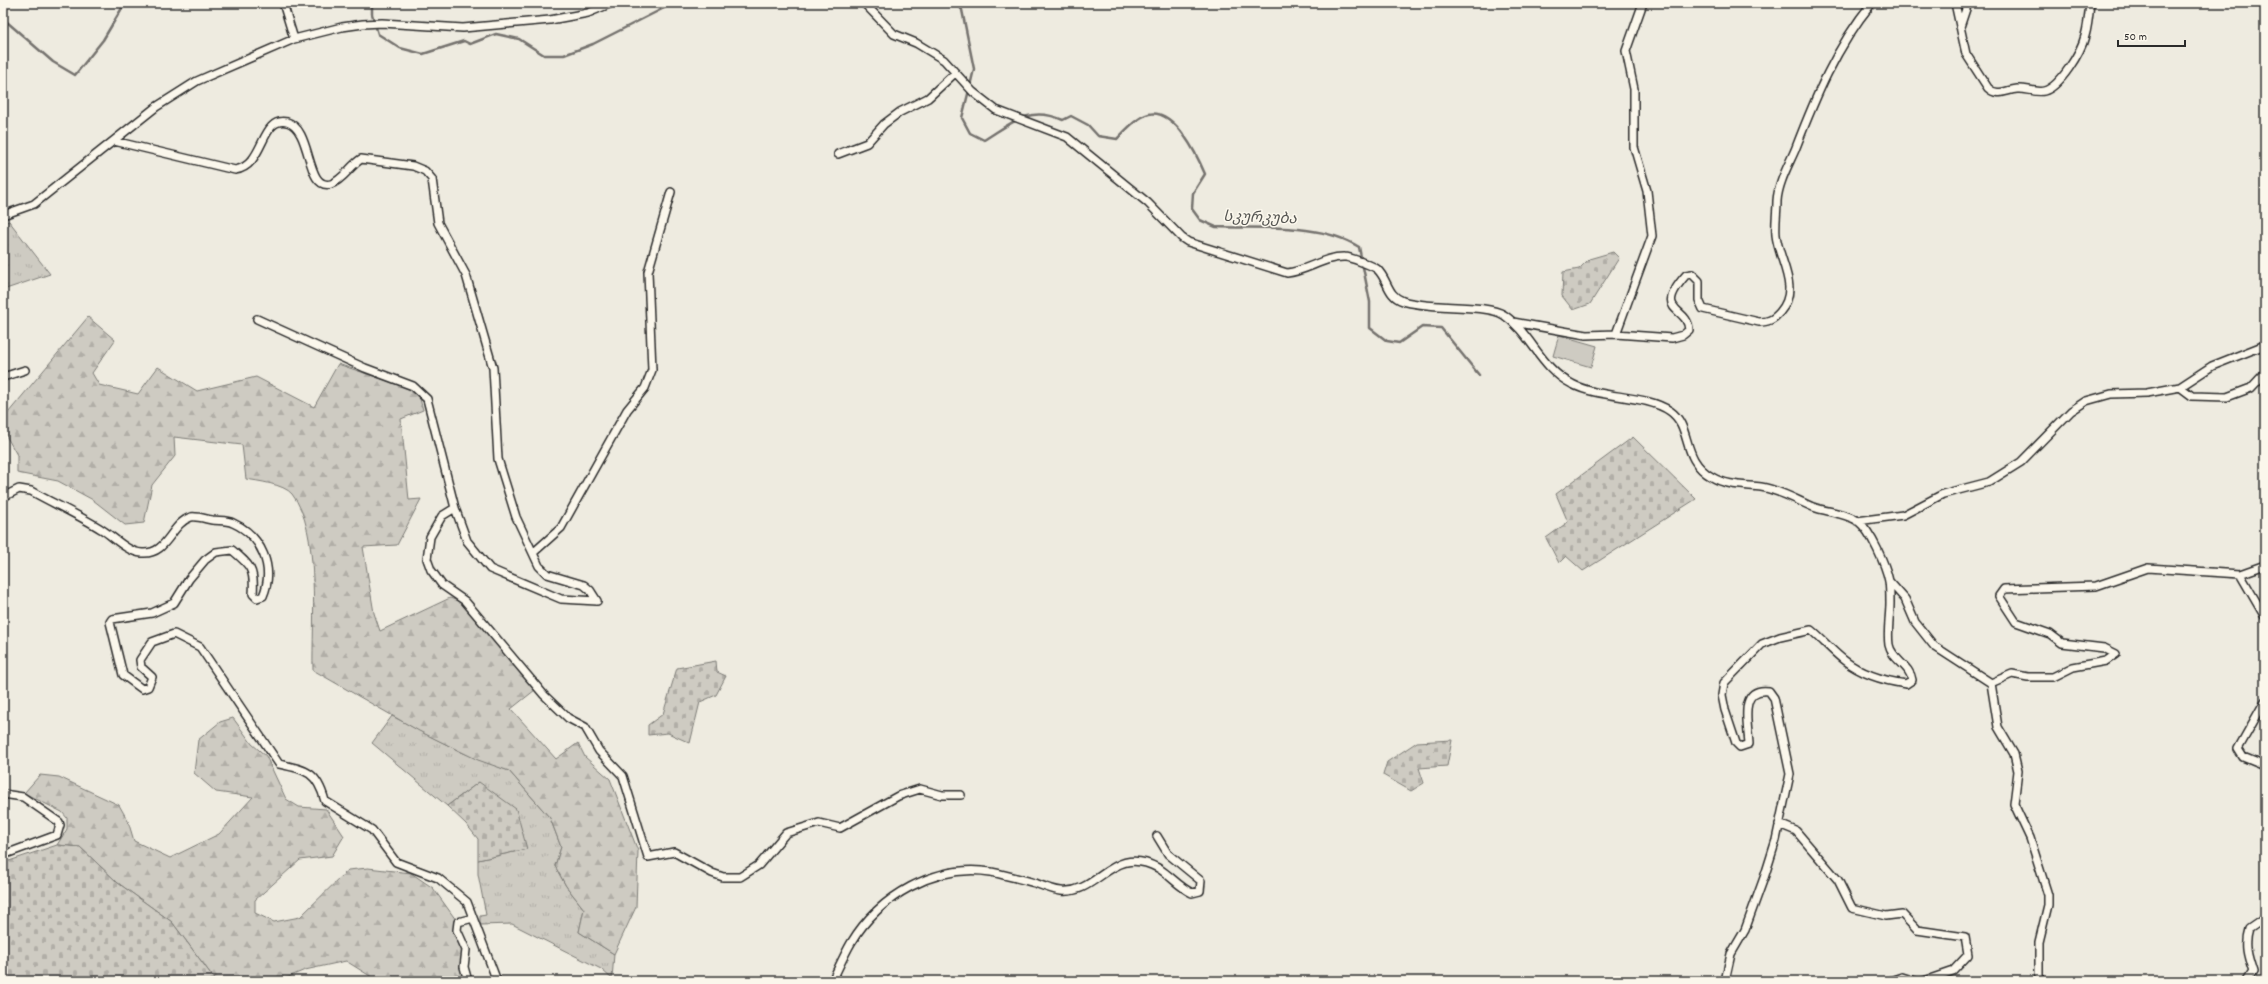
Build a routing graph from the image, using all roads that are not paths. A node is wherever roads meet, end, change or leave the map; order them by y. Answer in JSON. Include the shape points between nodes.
{"nodes":[{"id":1,"x":283,"y":3,"type":"edge"},
{"id":2,"x":612,"y":3,"type":"edge"},
{"id":3,"x":864,"y":3,"type":"edge"},
{"id":4,"x":1643,"y":3,"type":"edge"},
{"id":5,"x":1872,"y":3,"type":"edge"},
{"id":6,"x":1955,"y":3,"type":"edge"},
{"id":7,"x":1968,"y":3,"type":"edge"},
{"id":8,"x":2090,"y":3,"type":"edge"},
{"id":9,"x":1960,"y":28,"type":"junction"},
{"id":10,"x":294,"y":39,"type":"junction"},
{"id":11,"x":955,"y":73,"type":"junction"},
{"id":12,"x":114,"y":141,"type":"junction"},
{"id":13,"x":838,"y":154,"type":"dead end"},
{"id":14,"x":671,"y":192,"type":"dead end"},
{"id":15,"x":3,"y":215,"type":"edge"},
{"id":16,"x":257,"y":319,"type":"dead end"},
{"id":17,"x":1513,"y":322,"type":"junction"},
{"id":18,"x":1616,"y":334,"type":"junction"},
{"id":19,"x":2265,"y":345,"type":"edge"},
{"id":20,"x":25,"y":370,"type":"dead end"},
{"id":21,"x":2265,"y":373,"type":"edge"},
{"id":22,"x":3,"y":377,"type":"edge"},
{"id":23,"x":2180,"y":387,"type":"junction"},
{"id":24,"x":3,"y":498,"type":"edge"},
{"id":25,"x":455,"y":508,"type":"junction"},
{"id":26,"x":1858,"y":521,"type":"junction"},
{"id":27,"x":533,"y":553,"type":"junction"},
{"id":28,"x":2265,"y":565,"type":"edge"},
{"id":29,"x":2240,"y":574,"type":"junction"},
{"id":30,"x":1889,"y":581,"type":"junction"},
{"id":31,"x":2265,"y":617,"type":"edge"},
{"id":32,"x":1991,"y":683,"type":"junction"},
{"id":33,"x":2265,"y":701,"type":"edge"},
{"id":34,"x":2265,"y":766,"type":"edge"},
{"id":35,"x":3,"y":794,"type":"edge"},
{"id":36,"x":961,"y":795,"type":"dead end"},
{"id":37,"x":1778,"y":824,"type":"junction"},
{"id":38,"x":1157,"y":836,"type":"dead end"},
{"id":39,"x":3,"y":855,"type":"edge"},
{"id":40,"x":473,"y":918,"type":"junction"},
{"id":41,"x":2265,"y":918,"type":"edge"},
{"id":42,"x":468,"y":981,"type":"edge"},
{"id":43,"x":497,"y":981,"type":"edge"},
{"id":44,"x":832,"y":981,"type":"edge"},
{"id":45,"x":1725,"y":981,"type":"edge"},
{"id":46,"x":1890,"y":981,"type":"edge"},
{"id":47,"x":1915,"y":981,"type":"edge"},
{"id":48,"x":1924,"y":981,"type":"edge"},
{"id":49,"x":2039,"y":981,"type":"edge"},
{"id":50,"x":2246,"y":981,"type":"edge"}],
"edges":[{"from":1,"to":10,"type":"street"},
{"from":2,"to":10,"type":"street","via":[[588,14],[550,20],[462,28],[363,24]]},
{"from":3,"to":11,"type":"street","via":[[894,34],[916,43],[944,60]]},
{"from":4,"to":18,"type":"street","via":[[1626,51],[1634,89],[1634,147],[1647,191],[1652,236]]},
{"from":5,"to":18,"type":"street","via":[[1850,32],[1826,74],[1778,193],[1776,235],[1790,285],[1784,308],[1767,322],[1711,313],[1701,307],[1699,281],[1692,274],[1686,275],[1671,296],[1675,310],[1688,325],[1689,330],[1683,335],[1672,338]]},
{"from":6,"to":9,"type":"street"},
{"from":7,"to":9,"type":"street"},
{"from":8,"to":9,"type":"street","via":[[2086,36],[2079,52],[2059,80],[2044,91],[2020,88],[2002,93],[1992,92],[1966,54]]},
{"from":10,"to":12,"type":"street","via":[[197,81],[156,106]]},
{"from":11,"to":13,"type":"street","via":[[928,98],[890,120],[868,144]]},
{"from":11,"to":17,"type":"street","via":[[973,92],[996,110],[1066,137],[1148,203],[1188,242],[1288,273],[1345,257],[1377,269],[1395,297],[1402,301],[1438,308],[1487,309],[1501,312]]},
{"from":12,"to":15,"type":"street","via":[[34,204]]},
{"from":12,"to":27,"type":"street","via":[[236,170],[244,169],[252,162],[270,128],[276,123],[287,122],[306,143],[313,174],[320,182],[330,184],[340,179],[361,159],[413,166],[425,171],[434,186],[438,223],[466,275],[479,314],[496,388],[498,459],[516,517]]},
{"from":14,"to":27,"type":"street","via":[[648,272],[652,370],[650,378],[627,410],[561,528]]},
{"from":16,"to":25,"type":"street","via":[[365,368],[413,386],[427,399]]},
{"from":17,"to":18,"type":"street","via":[[1586,336]]},
{"from":17,"to":26,"type":"street","via":[[1547,366],[1573,385],[1586,390],[1657,404],[1671,411],[1682,424],[1689,452],[1702,471],[1714,479],[1742,487],[1772,490]]},
{"from":19,"to":23,"type":"street","via":[[2212,366]]},
{"from":20,"to":22,"type":"street"},
{"from":21,"to":23,"type":"street","via":[[2251,388],[2228,397],[2192,396]]},
{"from":23,"to":26,"type":"street","via":[[2147,393],[2111,394],[2086,401],[2071,411],[2021,462],[1989,482],[1943,494],[1903,515]]},
{"from":24,"to":40,"type":"street","via":[[19,489],[31,492],[100,528],[130,549],[142,553],[159,550],[184,521],[192,517],[233,523],[254,538],[268,566],[268,585],[263,596],[257,598],[253,594],[254,581],[250,566],[232,550],[216,552],[205,560],[189,579],[174,603],[152,613],[112,619],[110,622],[123,675],[142,689],[148,688],[152,677],[141,667],[140,660],[152,642],[174,634],[200,647],[279,764],[307,770],[320,784],[325,801],[372,830],[396,862],[438,878],[467,902]]},
{"from":25,"to":27,"type":"street","via":[[467,541],[490,569],[561,599],[597,601],[584,585],[548,574],[539,566]]},
{"from":25,"to":36,"type":"street","via":[[442,516],[430,537],[427,559],[431,570],[442,585],[465,601],[544,695],[568,718],[585,727],[599,751],[622,776],[648,857],[674,852],[712,873],[723,877],[740,877],[759,865],[786,834],[819,823],[840,828],[898,796],[920,789],[942,796]]},
{"from":26,"to":30,"type":"street","via":[[1874,544]]},
{"from":28,"to":29,"type":"street"},
{"from":29,"to":31,"type":"street"},
{"from":29,"to":32,"type":"street","via":[[2148,568],[2096,586],[2004,589],[1999,596],[2016,622],[2050,634],[2062,643],[2104,648],[2116,654],[2106,661],[2074,667],[2052,677],[2012,674]]},
{"from":30,"to":32,"type":"street","via":[[1905,599],[1915,622],[1934,646]]},
{"from":30,"to":37,"type":"street","via":[[1889,644],[1896,658],[1911,673],[1910,682],[1906,684],[1880,678],[1856,668],[1811,630],[1762,644],[1724,683],[1722,695],[1725,710],[1736,743],[1740,747],[1749,744],[1747,704],[1752,694],[1760,690],[1769,691],[1774,698],[1790,774]]},
{"from":32,"to":49,"type":"street","via":[[1998,727],[2014,754],[2018,771],[2014,804],[2030,838],[2048,895],[2039,942]]},
{"from":33,"to":34,"type":"street","via":[[2238,749],[2243,757]]},
{"from":35,"to":39,"type":"street","via":[[22,797],[60,825],[57,835]]},
{"from":37,"to":45,"type":"street","via":[[1765,875],[1744,930],[1731,954]]},
{"from":37,"to":48,"type":"street","via":[[1796,832],[1838,880],[1852,908],[1886,916],[1902,914],[1917,930],[1965,937],[1968,955],[1953,971]]},
{"from":38,"to":44,"type":"street","via":[[1168,854],[1200,881],[1200,890],[1192,893],[1158,868],[1142,863],[1122,862],[1085,887],[1061,891],[1010,876],[958,870],[926,879],[883,904],[851,944]]},
{"from":40,"to":42,"type":"street","via":[[458,922],[457,930],[466,950],[464,967]]},
{"from":40,"to":43,"type":"street"},
{"from":41,"to":50,"type":"street","via":[[2249,929],[2247,951],[2254,971]]},
{"from":46,"to":47,"type":"street","via":[[1902,977]]}]}
